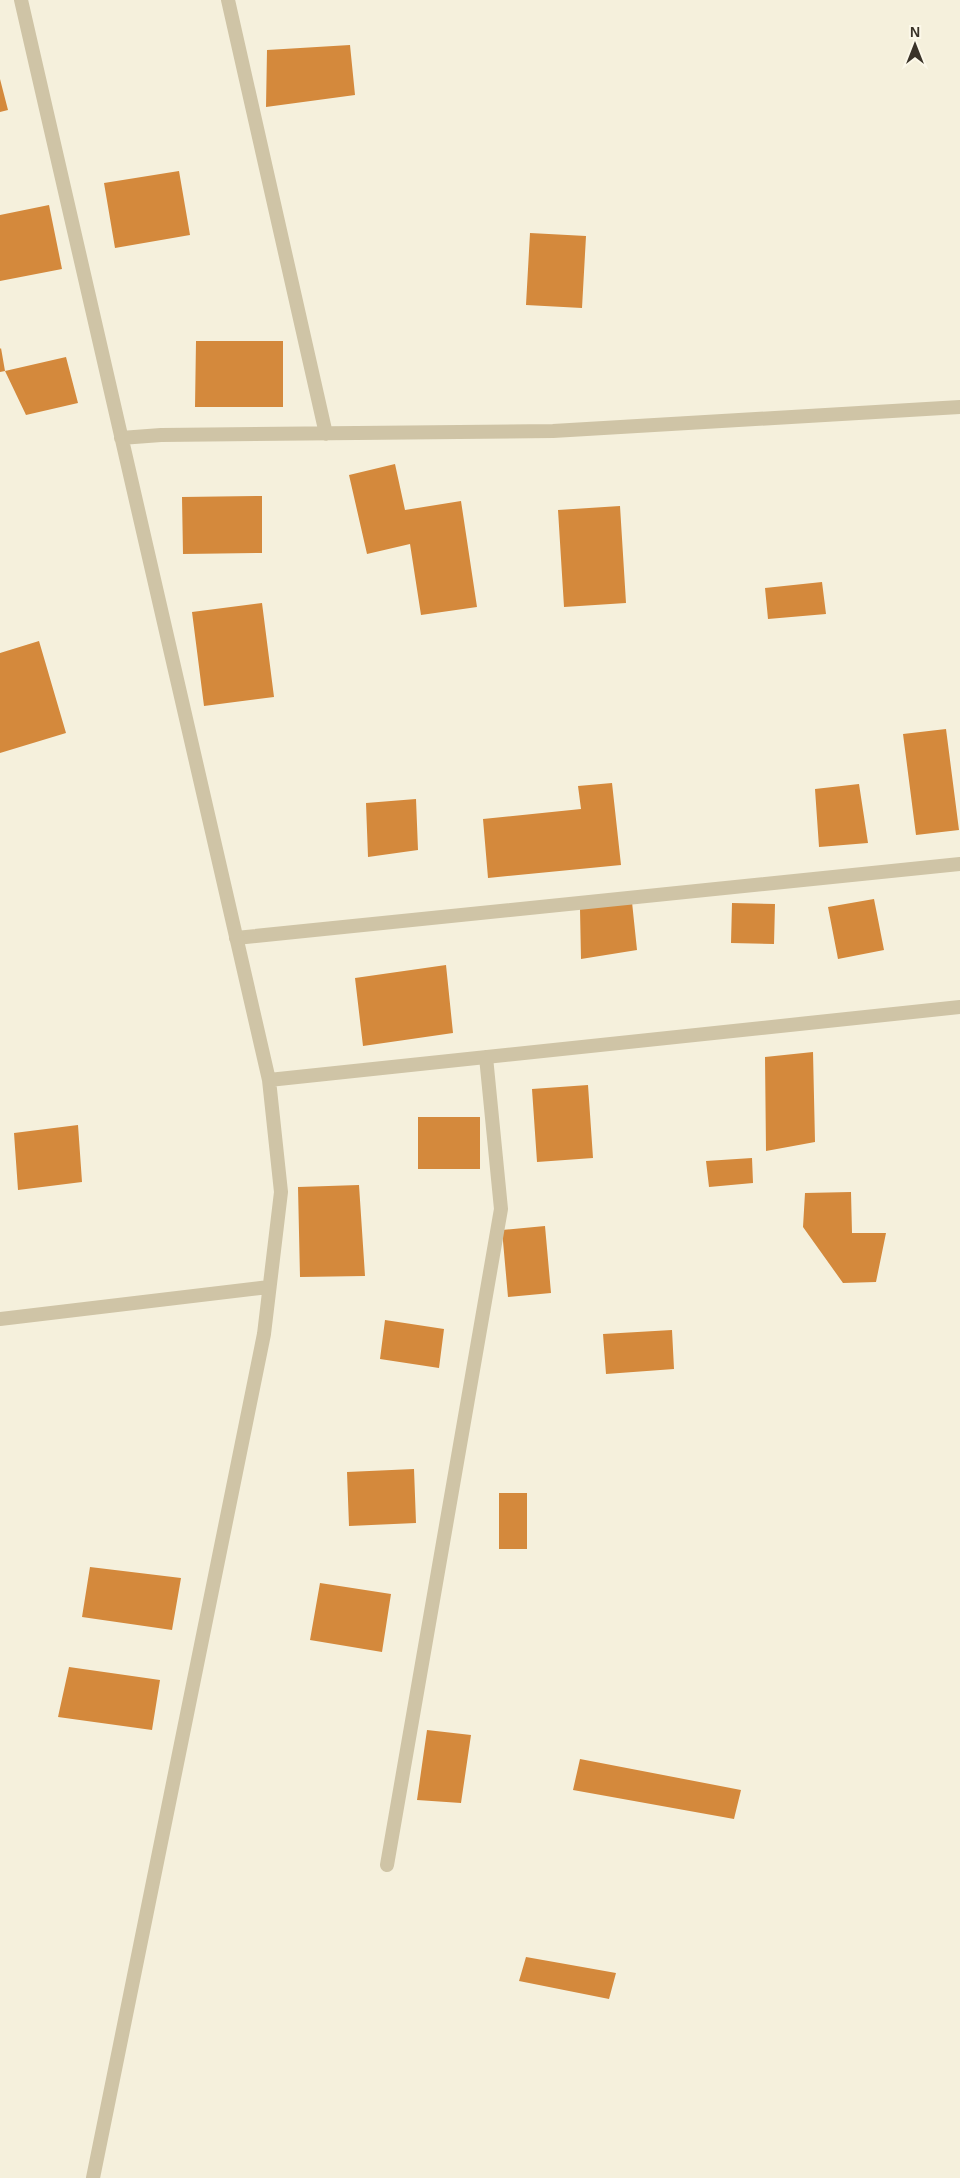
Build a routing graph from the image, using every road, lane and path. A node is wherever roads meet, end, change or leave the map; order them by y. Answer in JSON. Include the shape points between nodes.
{"nodes":[{"id":1,"x":20,"y":0,"type":"edge"},
{"id":2,"x":228,"y":0,"type":"edge"},
{"id":3,"x":960,"y":408,"type":"edge"},
{"id":4,"x":326,"y":434,"type":"junction"},
{"id":5,"x":121,"y":438,"type":"junction"},
{"id":6,"x":960,"y":864,"type":"edge"},
{"id":7,"x":236,"y":938,"type":"junction"},
{"id":8,"x":960,"y":1006,"type":"edge"},
{"id":9,"x":486,"y":1057,"type":"junction"},
{"id":10,"x":269,"y":1080,"type":"junction"},
{"id":11,"x":269,"y":1287,"type":"junction"},
{"id":12,"x":0,"y":1319,"type":"edge"},
{"id":13,"x":387,"y":1865,"type":"dead end"},
{"id":14,"x":93,"y":2178,"type":"edge"}],
"edges":[{"from":1,"to":5,"type":"street"},
{"from":2,"to":4,"type":"street"},
{"from":3,"to":4,"type":"street","via":[[553,431]]},
{"from":4,"to":5,"type":"street"},
{"from":5,"to":7,"type":"street"},
{"from":6,"to":7,"type":"street"},
{"from":7,"to":10,"type":"street"},
{"from":8,"to":9,"type":"street"},
{"from":9,"to":10,"type":"street"},
{"from":9,"to":13,"type":"street","via":[[501,1209]]},
{"from":10,"to":11,"type":"street","via":[[281,1192]]},
{"from":11,"to":12,"type":"street"},
{"from":11,"to":14,"type":"street","via":[[262,1344]]}]}
